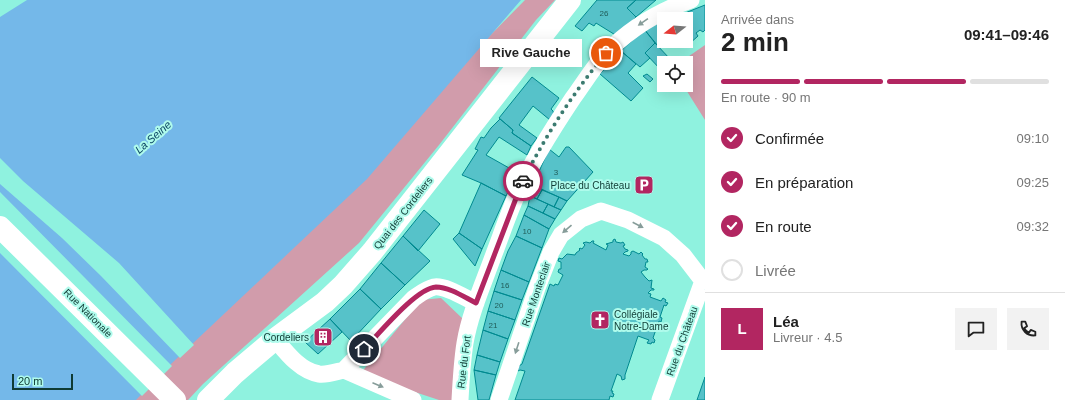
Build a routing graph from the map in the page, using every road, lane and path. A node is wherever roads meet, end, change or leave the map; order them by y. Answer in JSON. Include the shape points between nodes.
{"nodes":[{"id":1,"x":570,"y":0,"type":"edge"},
{"id":2,"x":691,"y":0,"type":"edge"},
{"id":3,"x":0,"y":227,"type":"edge"},
{"id":4,"x":704,"y":281,"type":"edge"},
{"id":5,"x":476,"y":303,"type":"junction"},
{"id":6,"x":275,"y":339,"type":"junction"},
{"id":7,"x":344,"y":370,"type":"junction"},
{"id":8,"x":175,"y":400,"type":"edge"},
{"id":9,"x":208,"y":400,"type":"edge"},
{"id":10,"x":413,"y":400,"type":"edge"},
{"id":11,"x":460,"y":400,"type":"edge"},
{"id":12,"x":499,"y":400,"type":"edge"},
{"id":13,"x":660,"y":400,"type":"edge"}],
"edges":[{"from":1,"to":6,"type":"main road","name":"Quai des Cordeliers","via":[[372,252],[325,302]]},
{"from":2,"to":5,"type":"street","name":"Rue du Fort","one_way":true,"via":[[645,20],[606,53],[594,68],[532,163]]},
{"from":3,"to":8,"type":"main road","name":"Rue Nationale"},
{"from":4,"to":12,"type":"street","name":"Rue Monteclair","via":[[683,255],[664,238],[628,220],[602,211],[581,219],[561,235],[551,252]]},
{"from":4,"to":13,"type":"street","name":"Rue du Château"},
{"from":5,"to":7,"type":"street","via":[[444,288],[435,287],[424,291],[414,298]]},
{"from":5,"to":11,"type":"street","name":"Rue du Fort","via":[[465,341]]},
{"from":6,"to":7,"type":"street","via":[[306,369],[318,374]]},
{"from":6,"to":9,"type":"main road","name":"Quai des Cordeliers"},
{"from":7,"to":10,"type":"street","one_way":true}]}
